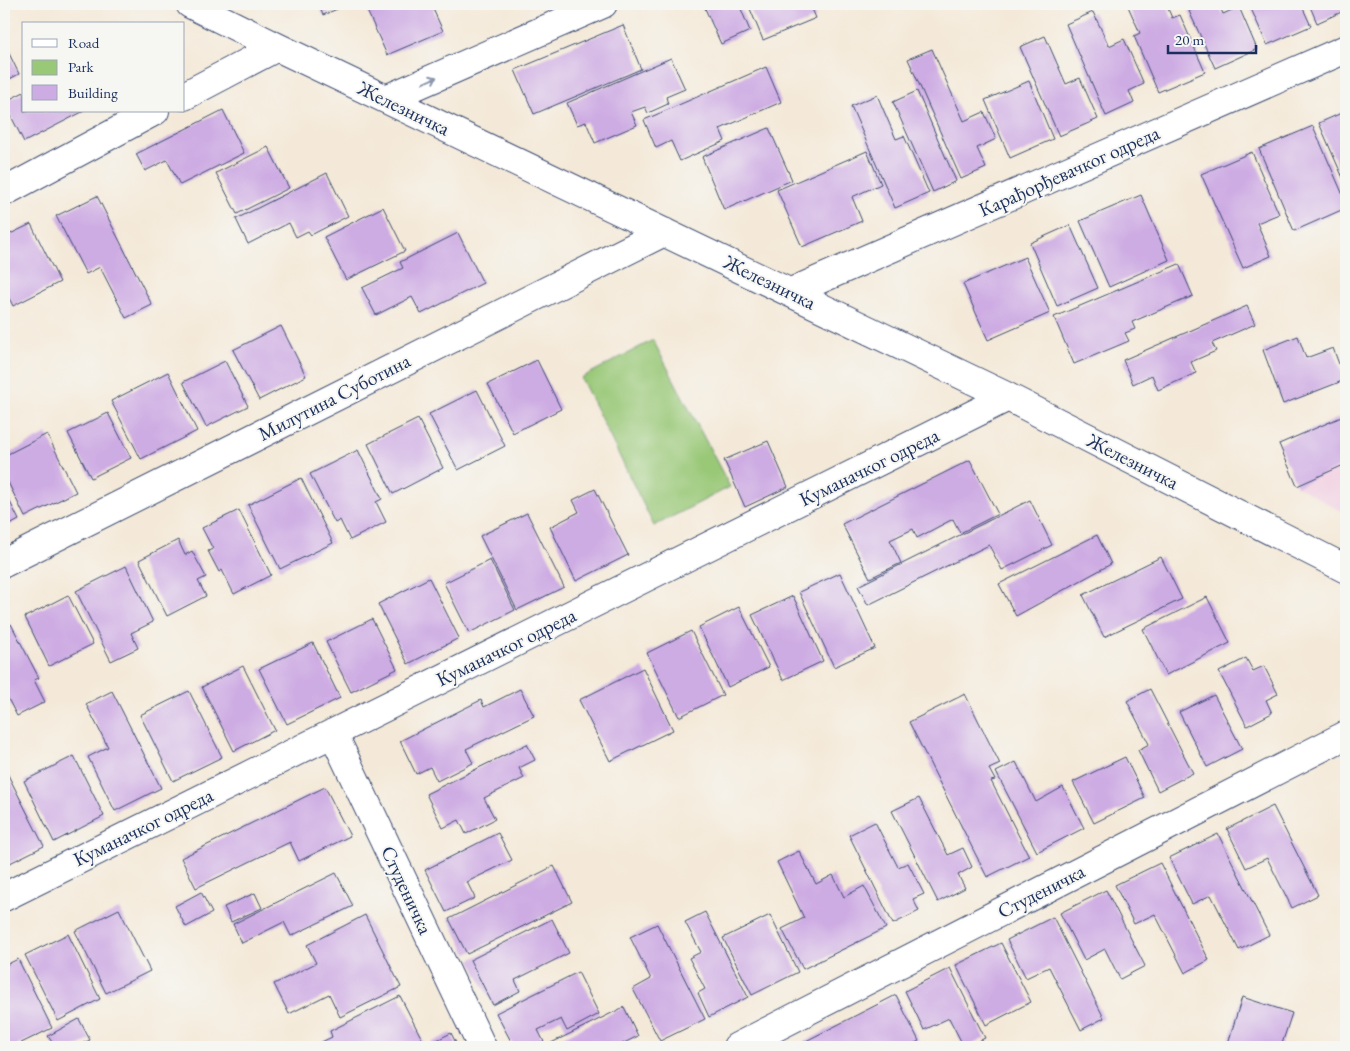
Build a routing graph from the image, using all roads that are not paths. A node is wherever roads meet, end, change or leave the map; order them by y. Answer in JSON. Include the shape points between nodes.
{"nodes":[{"id":1,"x":190,"y":4,"type":"edge"},
{"id":2,"x":603,"y":4,"type":"edge"},
{"id":3,"x":277,"y":47,"type":"junction"},
{"id":4,"x":1346,"y":49,"type":"edge"},
{"id":5,"x":185,"y":95,"type":"edge"},
{"id":6,"x":386,"y":99,"type":"junction"},
{"id":7,"x":153,"y":112,"type":"edge"},
{"id":8,"x":4,"y":192,"type":"edge"},
{"id":9,"x":664,"y":232,"type":"junction"},
{"id":10,"x":791,"y":292,"type":"junction"},
{"id":11,"x":1008,"y":397,"type":"junction"},
{"id":12,"x":4,"y":563,"type":"edge"},
{"id":13,"x":1346,"y":569,"type":"edge"},
{"id":14,"x":333,"y":733,"type":"junction"},
{"id":15,"x":1346,"y":735,"type":"edge"},
{"id":16,"x":4,"y":896,"type":"edge"},
{"id":17,"x":482,"y":1047,"type":"edge"},
{"id":18,"x":737,"y":1047,"type":"edge"}],
"edges":[{"from":1,"to":3,"type":"street","name":"Железничка"},
{"from":6,"to":2,"type":"street","one_way":true},
{"from":3,"to":5,"type":"street"},
{"from":3,"to":6,"type":"street","name":"Железничка"},
{"from":4,"to":10,"type":"street","name":"Карађорђевачког одреда"},
{"from":6,"to":9,"type":"street","name":"Железничка"},
{"from":7,"to":8,"type":"street"},
{"from":9,"to":10,"type":"street","name":"Железничка"},
{"from":9,"to":12,"type":"street","name":"Милутина Суботина"},
{"from":10,"to":11,"type":"street","name":"Железничка"},
{"from":11,"to":13,"type":"street","name":"Железничка"},
{"from":11,"to":14,"type":"street","name":"Куманачког одреда"},
{"from":14,"to":16,"type":"street","name":"Куманачког одреда"},
{"from":14,"to":17,"type":"street","name":"Студеничка"},
{"from":15,"to":18,"type":"street","name":"Студеничка"}]}
